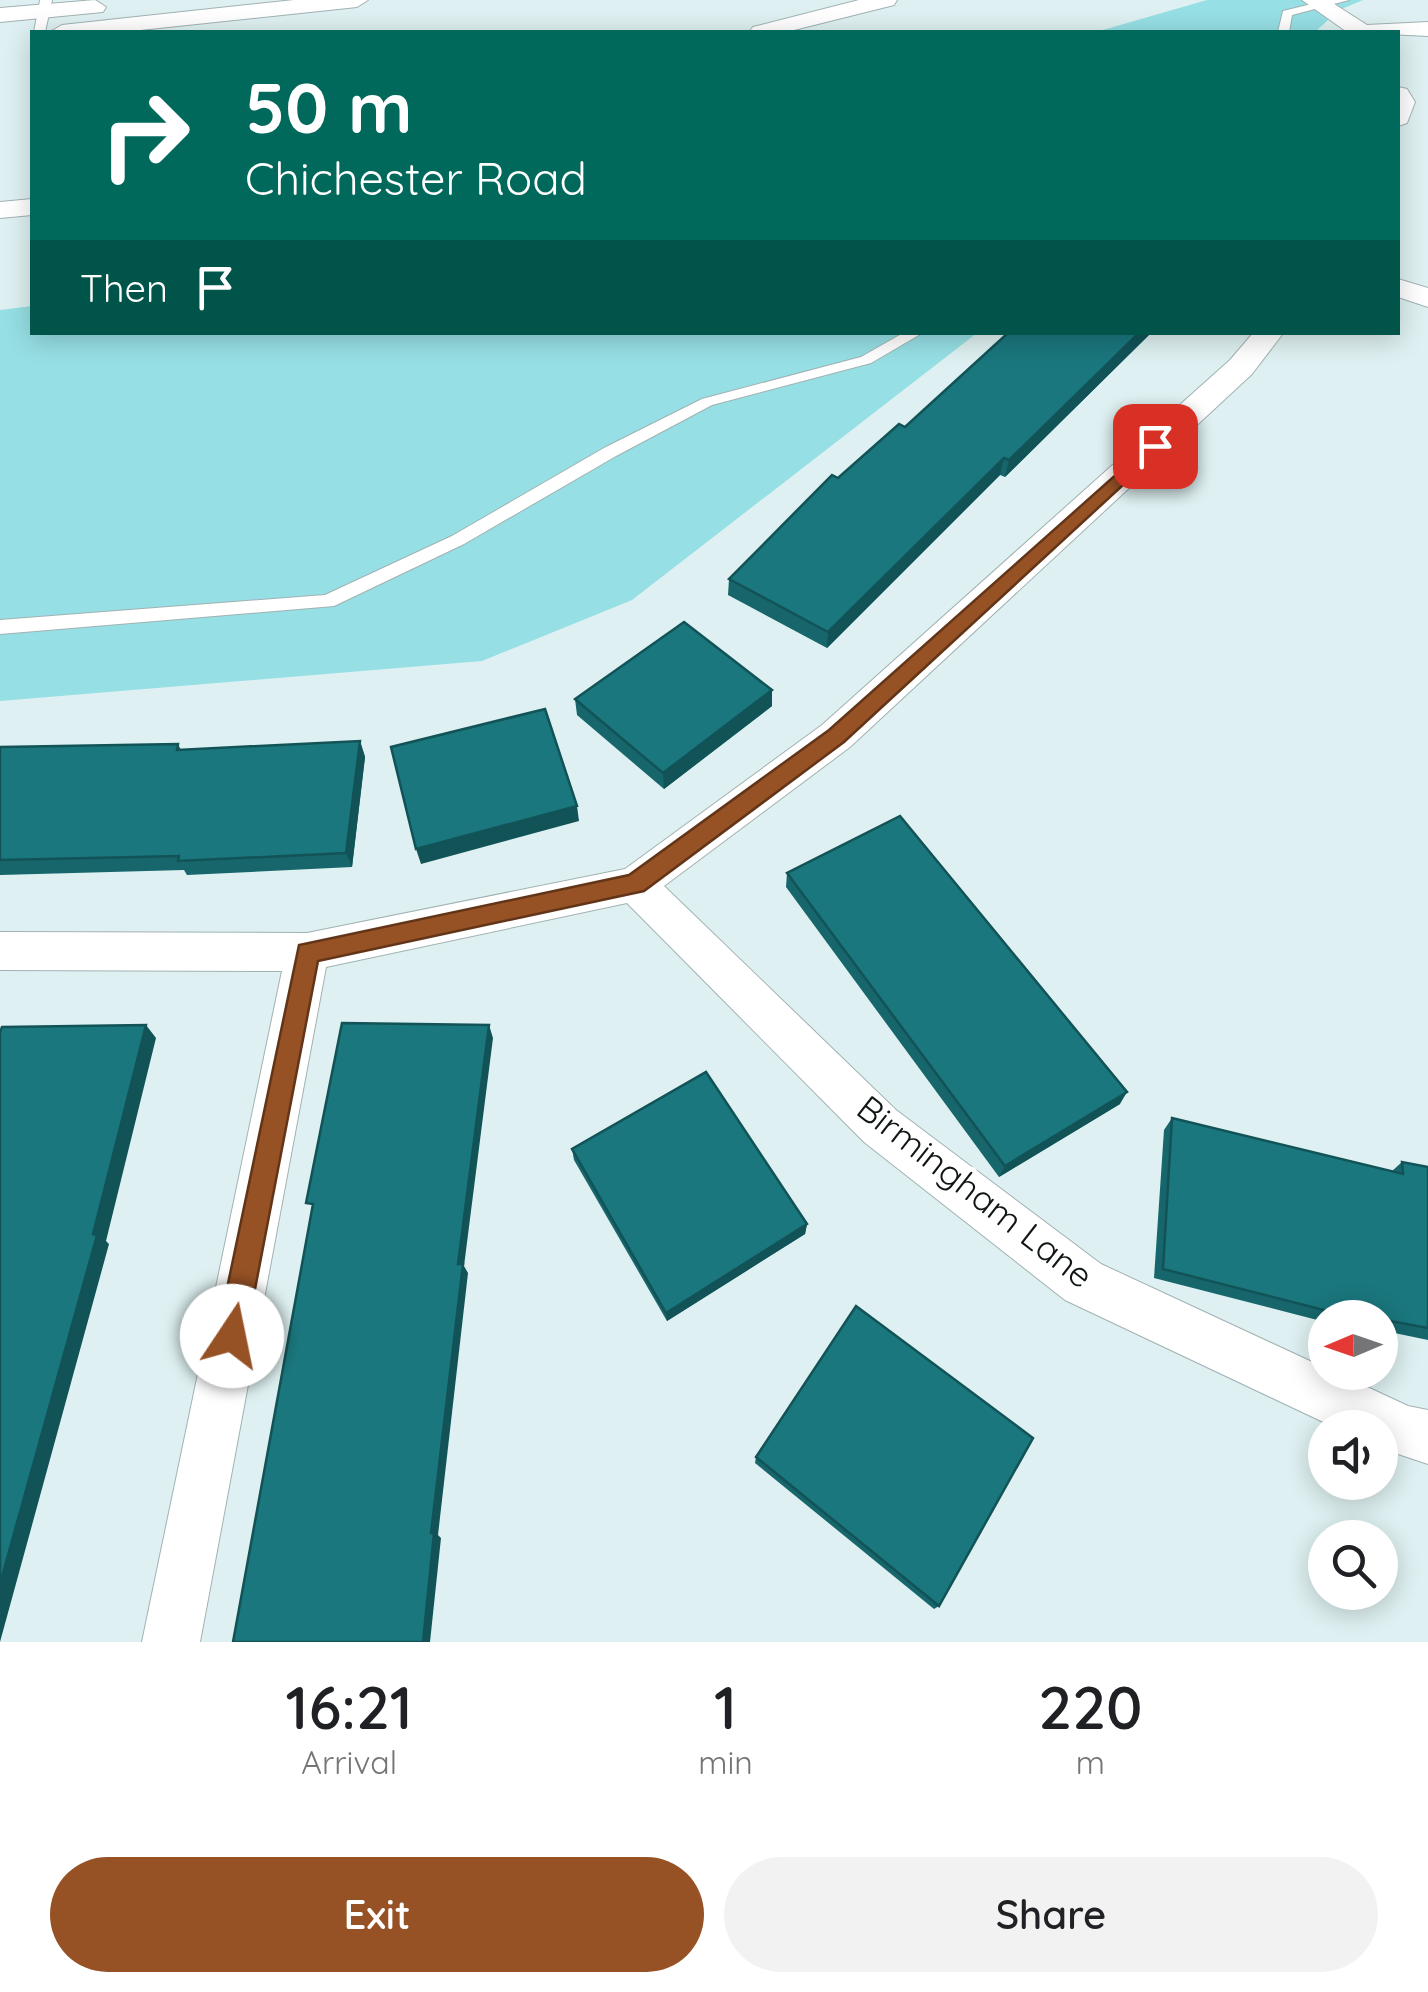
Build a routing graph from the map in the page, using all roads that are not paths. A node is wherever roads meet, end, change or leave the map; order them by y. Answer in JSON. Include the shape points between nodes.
{"nodes":[{"id":1,"x":154,"y":0,"type":"edge"},
{"id":2,"x":357,"y":0,"type":"edge"},
{"id":3,"x":886,"y":0,"type":"edge"},
{"id":4,"x":1326,"y":2,"type":"edge"},
{"id":5,"x":0,"y":15,"type":"edge"},
{"id":6,"x":40,"y":20,"type":"edge"},
{"id":7,"x":1428,"y":29,"type":"edge"},
{"id":8,"x":80,"y":30,"type":"edge"},
{"id":9,"x":769,"y":30,"type":"edge"},
{"id":10,"x":1284,"y":30,"type":"edge"},
{"id":11,"x":1360,"y":30,"type":"edge"},
{"id":12,"x":1400,"y":30,"type":"edge"},
{"id":13,"x":0,"y":38,"type":"edge"},
{"id":14,"x":30,"y":208,"type":"edge"},
{"id":15,"x":0,"y":210,"type":"edge"},
{"id":16,"x":1400,"y":289,"type":"edge"},
{"id":17,"x":1428,"y":298,"type":"edge"},
{"id":18,"x":912,"y":335,"type":"edge"},
{"id":19,"x":1268,"y":335,"type":"edge"},
{"id":20,"x":0,"y":627,"type":"edge"},
{"id":21,"x":635,"y":884,"type":"junction"},
{"id":22,"x":0,"y":951,"type":"edge"},
{"id":23,"x":307,"y":952,"type":"junction"},
{"id":24,"x":1428,"y":1437,"type":"edge"},
{"id":25,"x":171,"y":1642,"type":"edge"}],
"edges":[{"from":1,"to":6,"type":"street"},
{"from":2,"to":8,"type":"street"},
{"from":3,"to":9,"type":"street"},
{"from":4,"to":10,"type":"lane","via":[[1287,13]]},
{"from":4,"to":11,"type":"street"},
{"from":5,"to":6,"type":"street"},
{"from":6,"to":13,"type":"street"},
{"from":7,"to":12,"type":"street"},
{"from":14,"to":15,"type":"street"},
{"from":16,"to":17,"type":"street"},
{"from":18,"to":20,"type":"lane","via":[[866,360],[707,402],[458,540],[328,600]]},
{"from":19,"to":21,"type":"street","via":[[1242,367],[836,736]]},
{"from":21,"to":23,"type":"street"},
{"from":21,"to":24,"type":"street","name":"Birmingham Lane","via":[[880,1126],[1083,1282],[1404,1432]]},
{"from":22,"to":23,"type":"street"},
{"from":23,"to":25,"type":"street"}]}
